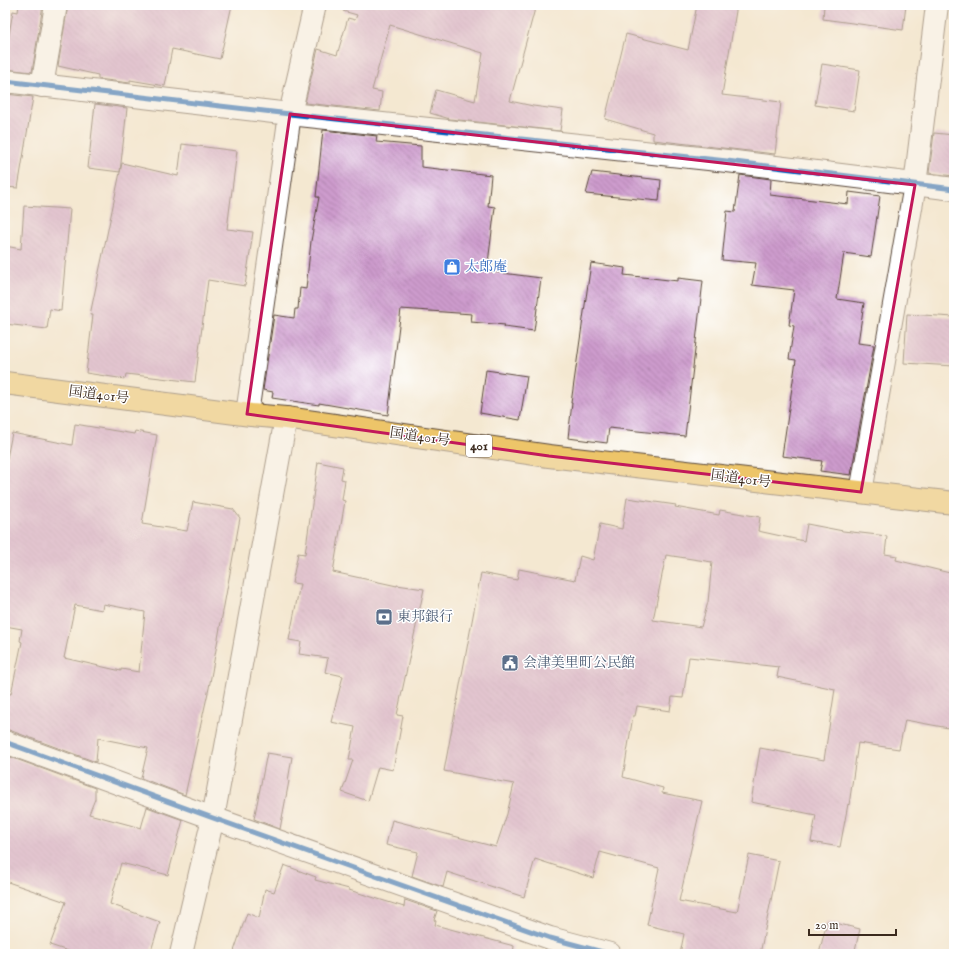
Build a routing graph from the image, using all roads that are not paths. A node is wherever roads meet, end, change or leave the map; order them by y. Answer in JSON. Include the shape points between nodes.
{"nodes":[{"id":1,"x":56,"y":5,"type":"edge"},
{"id":2,"x":314,"y":5,"type":"edge"},
{"id":3,"x":937,"y":5,"type":"edge"},
{"id":4,"x":5,"y":81,"type":"edge"},
{"id":5,"x":42,"y":86,"type":"junction"},
{"id":6,"x":290,"y":114,"type":"junction"},
{"id":7,"x":915,"y":185,"type":"junction"},
{"id":8,"x":954,"y":189,"type":"edge"},
{"id":9,"x":5,"y":383,"type":"edge"},
{"id":10,"x":246,"y":414,"type":"junction"},
{"id":11,"x":286,"y":418,"type":"junction"},
{"id":12,"x":861,"y":492,"type":"junction"},
{"id":13,"x":954,"y":503,"type":"edge"},
{"id":14,"x":5,"y":742,"type":"edge"},
{"id":15,"x":213,"y":818,"type":"junction"},
{"id":16,"x":181,"y":954,"type":"edge"},
{"id":17,"x":610,"y":954,"type":"edge"}],
"edges":[{"from":1,"to":5,"type":"street"},
{"from":2,"to":6,"type":"street"},
{"from":3,"to":7,"type":"street"},
{"from":4,"to":5,"type":"street"},
{"from":5,"to":6,"type":"street"},
{"from":6,"to":7,"type":"street","via":[[727,161]]},
{"from":6,"to":10,"type":"street"},
{"from":7,"to":8,"type":"street"},
{"from":7,"to":12,"type":"street"},
{"from":9,"to":10,"type":"highway","name":"国道401号","number":"401"},
{"from":10,"to":11,"type":"highway","name":"国道401号","number":"401"},
{"from":11,"to":12,"type":"highway","name":"国道401号","number":"401","via":[[549,456]]},
{"from":11,"to":15,"type":"street"},
{"from":12,"to":13,"type":"highway","name":"国道401号","number":"401"},
{"from":14,"to":15,"type":"street"},
{"from":15,"to":16,"type":"street"},
{"from":15,"to":17,"type":"street","via":[[550,938]]}]}
